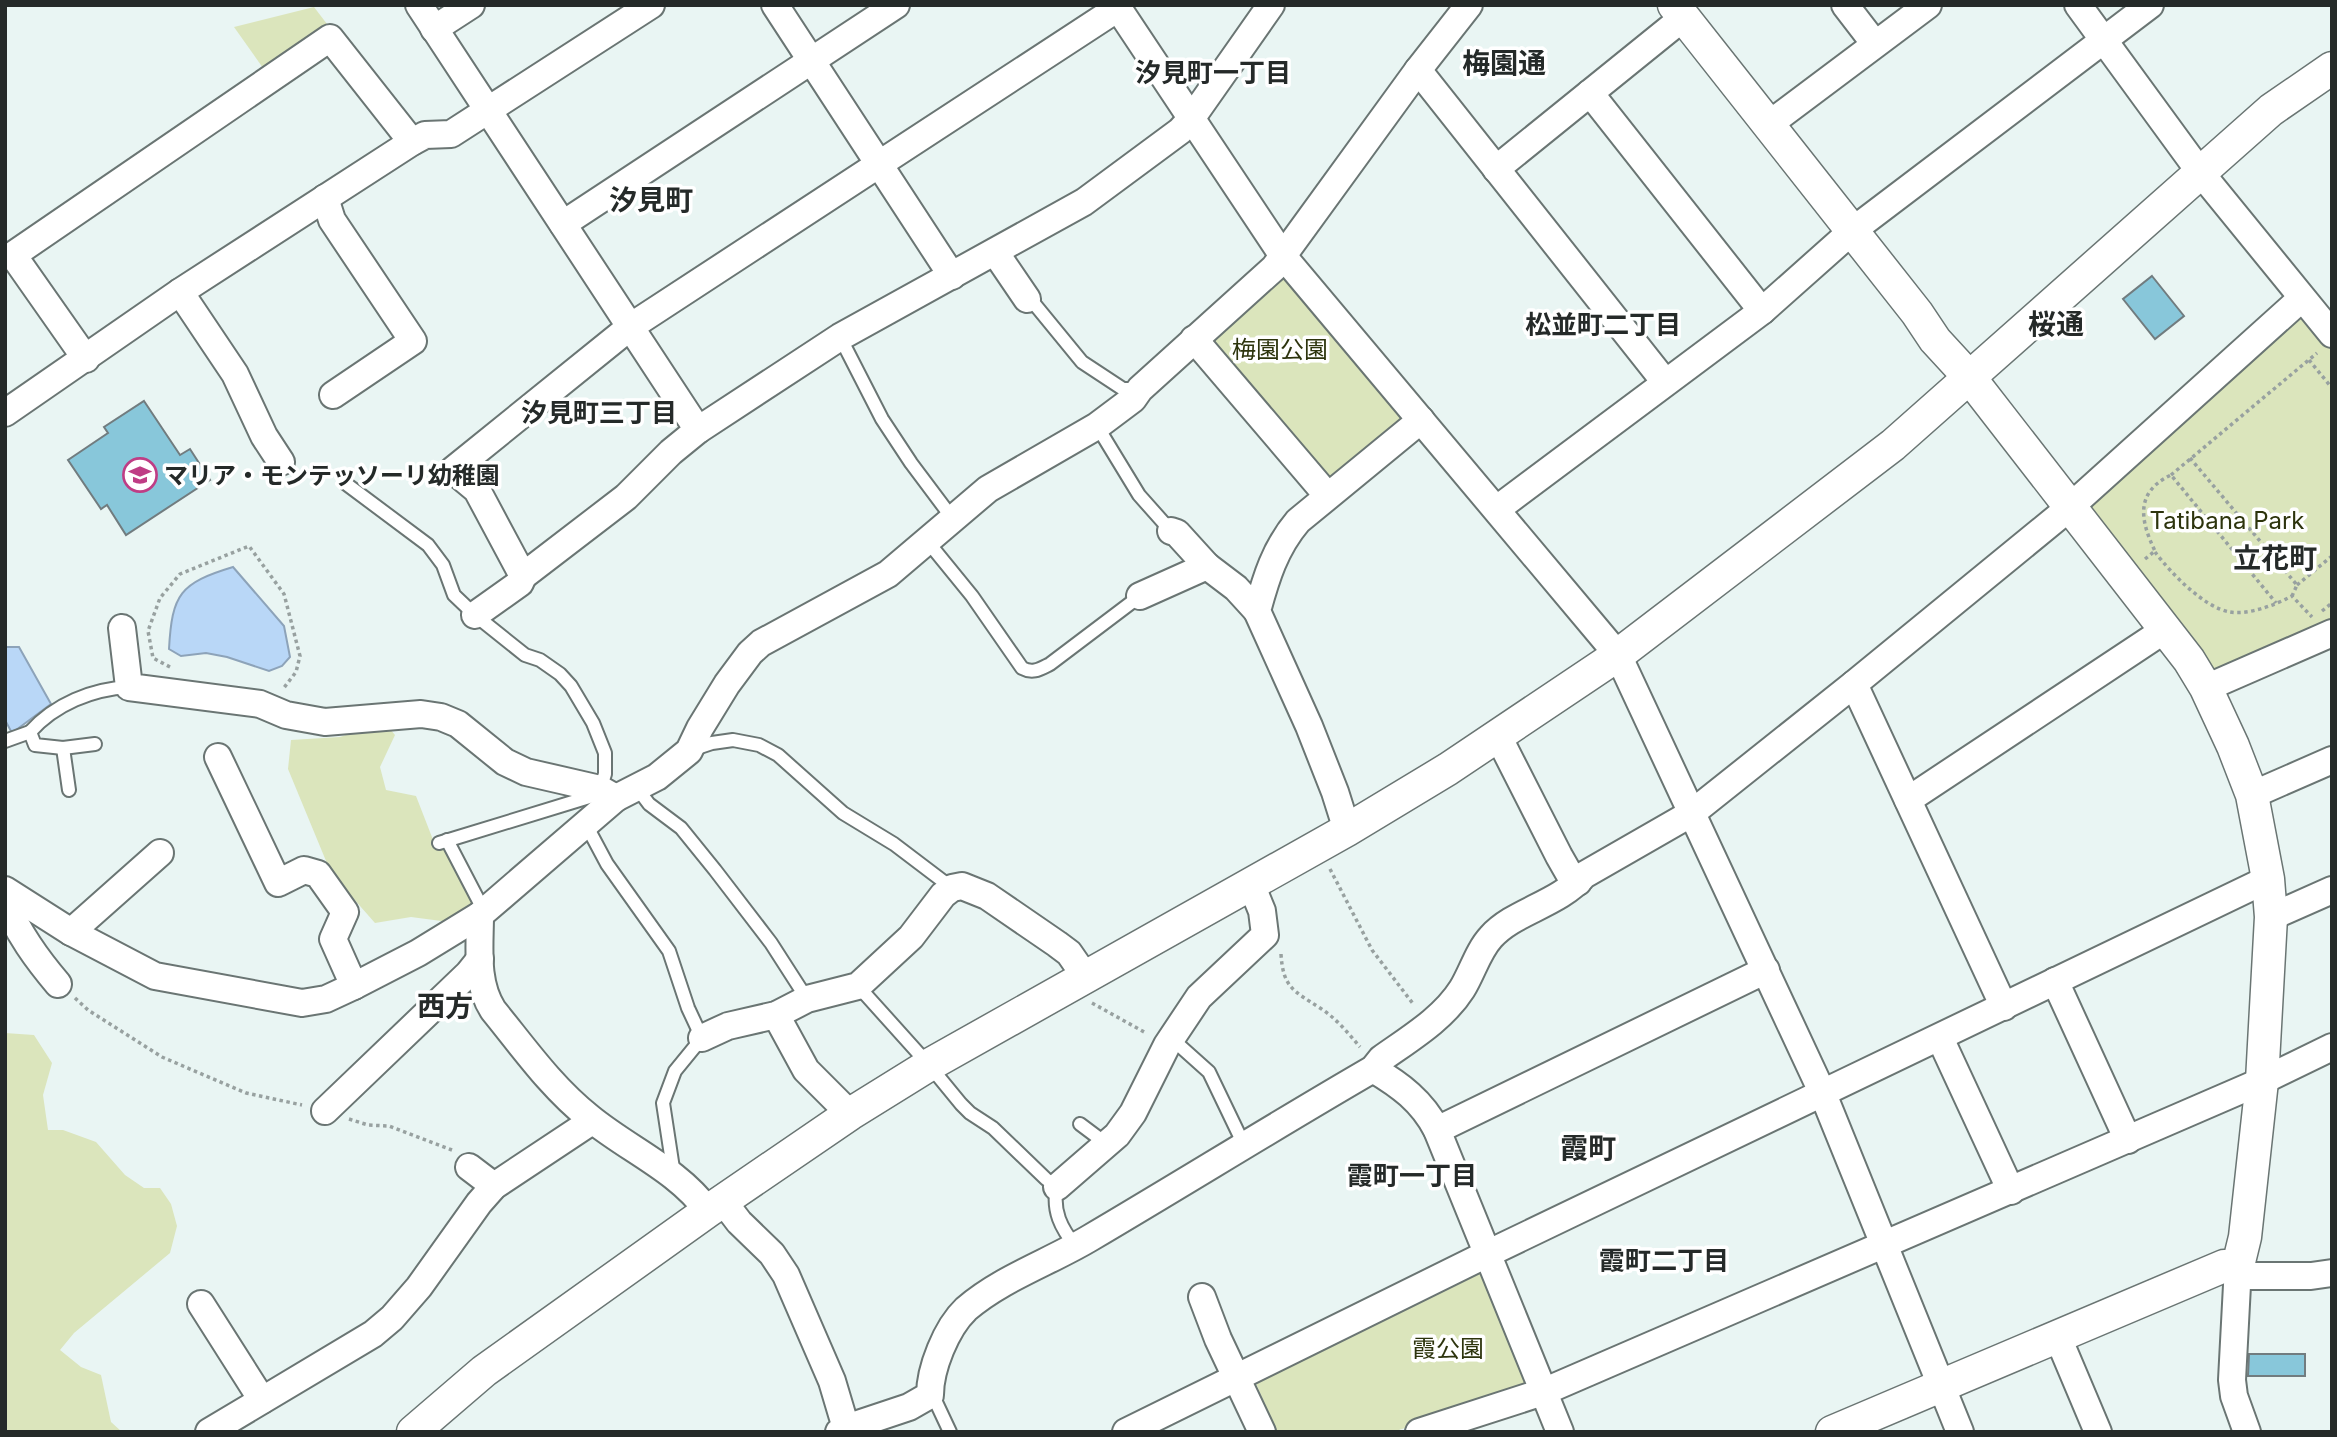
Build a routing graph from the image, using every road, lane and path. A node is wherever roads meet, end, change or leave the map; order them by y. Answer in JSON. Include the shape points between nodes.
{"nodes":[{"id":1,"x":419,"y":5,"type":"edge"},
{"id":2,"x":471,"y":5,"type":"edge"},
{"id":3,"x":651,"y":5,"type":"edge"},
{"id":4,"x":775,"y":5,"type":"edge"},
{"id":5,"x":896,"y":5,"type":"edge"},
{"id":6,"x":1271,"y":5,"type":"edge"},
{"id":7,"x":1469,"y":5,"type":"edge"},
{"id":8,"x":1845,"y":5,"type":"edge"},
{"id":9,"x":1928,"y":5,"type":"edge"},
{"id":10,"x":2078,"y":5,"type":"edge"},
{"id":11,"x":2150,"y":5,"type":"edge"},
{"id":12,"x":1117,"y":6,"type":"edge"},
{"id":13,"x":1679,"y":11,"type":"edge"},
{"id":14,"x":435,"y":29,"type":"junction"},
{"id":15,"x":2104,"y":40,"type":"junction"},
{"id":16,"x":1875,"y":44,"type":"junction"},
{"id":17,"x":811,"y":61,"type":"junction"},
{"id":18,"x":2332,"y":68,"type":"edge"},
{"id":19,"x":1418,"y":70,"type":"junction"},
{"id":20,"x":1590,"y":93,"type":"junction"},
{"id":21,"x":489,"y":112,"type":"junction"},
{"id":22,"x":1191,"y":119,"type":"junction"},
{"id":23,"x":1768,"y":125,"type":"junction"},
{"id":24,"x":412,"y":142,"type":"junction"},
{"id":25,"x":879,"y":164,"type":"junction"},
{"id":26,"x":1496,"y":169,"type":"junction"},
{"id":27,"x":2200,"y":172,"type":"junction"},
{"id":28,"x":325,"y":198,"type":"junction"},
{"id":29,"x":563,"y":224,"type":"junction"},
{"id":30,"x":1852,"y":232,"type":"junction"},
{"id":31,"x":995,"y":252,"type":"junction"},
{"id":32,"x":1283,"y":256,"type":"junction"},
{"id":33,"x":952,"y":276,"type":"junction"},
{"id":34,"x":180,"y":292,"type":"junction"},
{"id":35,"x":2302,"y":298,"type":"junction"},
{"id":36,"x":1027,"y":299,"type":"joint"},
{"id":37,"x":1762,"y":311,"type":"junction"},
{"id":38,"x":630,"y":327,"type":"junction"},
{"id":39,"x":840,"y":337,"type":"junction"},
{"id":40,"x":1194,"y":340,"type":"junction"},
{"id":41,"x":2327,"y":341,"type":"edge"},
{"id":42,"x":86,"y":359,"type":"junction"},
{"id":43,"x":2309,"y":360,"type":"junction"},
{"id":44,"x":1970,"y":378,"type":"junction"},
{"id":45,"x":1665,"y":382,"type":"junction"},
{"id":46,"x":2332,"y":387,"type":"edge"},
{"id":47,"x":1140,"y":389,"type":"junction"},
{"id":48,"x":333,"y":395,"type":"dead end"},
{"id":49,"x":5,"y":413,"type":"edge"},
{"id":50,"x":1421,"y":420,"type":"junction"},
{"id":51,"x":1097,"y":426,"type":"junction"},
{"id":52,"x":698,"y":430,"type":"junction"},
{"id":53,"x":2190,"y":458,"type":"junction"},
{"id":54,"x":281,"y":462,"type":"dead end"},
{"id":55,"x":2171,"y":475,"type":"junction"},
{"id":56,"x":345,"y":483,"type":"dead end"},
{"id":57,"x":1327,"y":495,"type":"junction"},
{"id":58,"x":2069,"y":508,"type":"junction"},
{"id":59,"x":1496,"y":509,"type":"junction"},
{"id":60,"x":953,"y":519,"type":"junction"},
{"id":61,"x":1171,"y":531,"type":"joint"},
{"id":62,"x":928,"y":542,"type":"junction"},
{"id":63,"x":2155,"y":551,"type":"junction"},
{"id":64,"x":2332,"y":556,"type":"edge"},
{"id":65,"x":1207,"y":566,"type":"junction"},
{"id":66,"x":523,"y":576,"type":"junction"},
{"id":67,"x":2124,"y":576,"type":"junction"},
{"id":68,"x":2297,"y":585,"type":"junction"},
{"id":69,"x":1140,"y":596,"type":"joint"},
{"id":70,"x":2292,"y":596,"type":"junction"},
{"id":71,"x":2276,"y":603,"type":"junction"},
{"id":72,"x":1257,"y":611,"type":"junction"},
{"id":73,"x":475,"y":615,"type":"junction"},
{"id":74,"x":122,"y":628,"type":"dead end"},
{"id":75,"x":2166,"y":629,"type":"junction"},
{"id":76,"x":2329,"y":634,"type":"edge"},
{"id":77,"x":1618,"y":655,"type":"junction"},
{"id":78,"x":173,"y":668,"type":"dead end"},
{"id":79,"x":1854,"y":684,"type":"junction"},
{"id":80,"x":129,"y":687,"type":"junction"},
{"id":81,"x":275,"y":688,"type":"dead end"},
{"id":82,"x":283,"y":688,"type":"junction"},
{"id":83,"x":2206,"y":688,"type":"junction"},
{"id":84,"x":286,"y":715,"type":"junction"},
{"id":85,"x":30,"y":732,"type":"junction"},
{"id":86,"x":1498,"y":736,"type":"junction"},
{"id":87,"x":5,"y":741,"type":"edge"},
{"id":88,"x":95,"y":744,"type":"dead end"},
{"id":89,"x":63,"y":748,"type":"junction"},
{"id":90,"x":689,"y":751,"type":"junction"},
{"id":91,"x":218,"y":757,"type":"dead end"},
{"id":92,"x":2332,"y":760,"type":"edge"},
{"id":93,"x":69,"y":790,"type":"dead end"},
{"id":94,"x":615,"y":792,"type":"junction"},
{"id":95,"x":2252,"y":795,"type":"junction"},
{"id":96,"x":1908,"y":800,"type":"junction"},
{"id":97,"x":1692,"y":813,"type":"junction"},
{"id":98,"x":588,"y":822,"type":"junction"},
{"id":99,"x":1347,"y":830,"type":"junction"},
{"id":100,"x":1318,"y":845,"type":"junction"},
{"id":101,"x":160,"y":853,"type":"dead end"},
{"id":102,"x":2268,"y":879,"type":"junction"},
{"id":103,"x":1578,"y":882,"type":"junction"},
{"id":104,"x":1251,"y":884,"type":"junction"},
{"id":105,"x":952,"y":888,"type":"junction"},
{"id":106,"x":5,"y":890,"type":"edge"},
{"id":107,"x":2332,"y":890,"type":"edge"},
{"id":108,"x":5,"y":902,"type":"edge"},
{"id":109,"x":482,"y":913,"type":"junction"},
{"id":110,"x":2271,"y":917,"type":"junction"},
{"id":111,"x":71,"y":932,"type":"junction"},
{"id":112,"x":1265,"y":935,"type":"junction"},
{"id":113,"x":480,"y":959,"type":"junction"},
{"id":114,"x":1766,"y":970,"type":"junction"},
{"id":115,"x":1081,"y":979,"type":"junction"},
{"id":116,"x":2055,"y":981,"type":"junction"},
{"id":117,"x":58,"y":984,"type":"joint"},
{"id":118,"x":354,"y":986,"type":"junction"},
{"id":119,"x":858,"y":986,"type":"junction"},
{"id":120,"x":807,"y":999,"type":"junction"},
{"id":121,"x":2004,"y":1007,"type":"junction"},
{"id":122,"x":776,"y":1014,"type":"junction"},
{"id":123,"x":1429,"y":1024,"type":"junction"},
{"id":124,"x":702,"y":1038,"type":"junction"},
{"id":125,"x":1940,"y":1038,"type":"junction"},
{"id":126,"x":1169,"y":1042,"type":"junction"},
{"id":127,"x":2332,"y":1047,"type":"edge"},
{"id":128,"x":929,"y":1065,"type":"junction"},
{"id":129,"x":1374,"y":1067,"type":"junction"},
{"id":130,"x":2262,"y":1081,"type":"junction"},
{"id":131,"x":1823,"y":1094,"type":"junction"},
{"id":132,"x":325,"y":1111,"type":"junction"},
{"id":133,"x":850,"y":1114,"type":"junction"},
{"id":134,"x":592,"y":1121,"type":"junction"},
{"id":135,"x":1080,"y":1124,"type":"dead end"},
{"id":136,"x":1437,"y":1130,"type":"junction"},
{"id":137,"x":2128,"y":1140,"type":"junction"},
{"id":138,"x":1105,"y":1146,"type":"junction"},
{"id":139,"x":1245,"y":1147,"type":"junction"},
{"id":140,"x":469,"y":1167,"type":"joint"},
{"id":141,"x":674,"y":1175,"type":"junction"},
{"id":142,"x":494,"y":1186,"type":"junction"},
{"id":143,"x":1057,"y":1187,"type":"junction"},
{"id":144,"x":2011,"y":1191,"type":"junction"},
{"id":145,"x":715,"y":1206,"type":"junction"},
{"id":146,"x":1883,"y":1245,"type":"junction"},
{"id":147,"x":1076,"y":1247,"type":"junction"},
{"id":148,"x":1487,"y":1254,"type":"junction"},
{"id":149,"x":2238,"y":1271,"type":"junction"},
{"id":150,"x":2332,"y":1273,"type":"edge"},
{"id":151,"x":1202,"y":1297,"type":"dead end"},
{"id":152,"x":201,"y":1304,"type":"dead end"},
{"id":153,"x":2057,"y":1335,"type":"junction"},
{"id":154,"x":1237,"y":1378,"type":"junction"},
{"id":155,"x":1941,"y":1385,"type":"junction"},
{"id":156,"x":1544,"y":1392,"type":"junction"},
{"id":157,"x":930,"y":1395,"type":"junction"},
{"id":158,"x":262,"y":1400,"type":"junction"},
{"id":159,"x":842,"y":1430,"type":"edge"},
{"id":160,"x":209,"y":1432,"type":"edge"},
{"id":161,"x":413,"y":1432,"type":"edge"},
{"id":162,"x":950,"y":1432,"type":"edge"},
{"id":163,"x":1126,"y":1432,"type":"edge"},
{"id":164,"x":1262,"y":1432,"type":"edge"},
{"id":165,"x":1419,"y":1432,"type":"edge"},
{"id":166,"x":1560,"y":1432,"type":"edge"},
{"id":167,"x":1832,"y":1432,"type":"edge"},
{"id":168,"x":1960,"y":1432,"type":"edge"},
{"id":169,"x":2098,"y":1432,"type":"edge"},
{"id":170,"x":2247,"y":1432,"type":"edge"}],
"edges":[{"from":1,"to":14,"type":"street"},
{"from":2,"to":14,"type":"street"},
{"from":3,"to":21,"type":"street"},
{"from":4,"to":17,"type":"street"},
{"from":5,"to":17,"type":"street"},
{"from":6,"to":22,"type":"street"},
{"from":7,"to":19,"type":"street"},
{"from":8,"to":16,"type":"street"},
{"from":9,"to":16,"type":"street"},
{"from":10,"to":15,"type":"street"},
{"from":11,"to":15,"type":"street"},
{"from":12,"to":22,"type":"street"},
{"from":12,"to":25,"type":"street"},
{"from":13,"to":20,"type":"street"},
{"from":13,"to":23,"type":"street"},
{"from":14,"to":21,"type":"street"},
{"from":15,"to":27,"type":"street"},
{"from":15,"to":30,"type":"street"},
{"from":16,"to":23,"type":"street"},
{"from":17,"to":25,"type":"street"},
{"from":17,"to":29,"type":"street"},
{"from":18,"to":27,"type":"street","via":[[2271,110]]},
{"from":19,"to":26,"type":"street"},
{"from":19,"to":32,"type":"street"},
{"from":20,"to":26,"type":"street"},
{"from":20,"to":37,"type":"street"},
{"from":21,"to":24,"type":"street","via":[[452,134],[425,135]]},
{"from":21,"to":29,"type":"street"},
{"from":22,"to":31,"type":"street","via":[[1084,202]]},
{"from":22,"to":32,"type":"street"},
{"from":23,"to":30,"type":"street"},
{"from":24,"to":28,"type":"street"},
{"from":24,"to":42,"type":"street","via":[[330,38],[13,255]]},
{"from":25,"to":33,"type":"street"},
{"from":25,"to":38,"type":"street"},
{"from":26,"to":45,"type":"street"},
{"from":27,"to":35,"type":"street"},
{"from":27,"to":44,"type":"street"},
{"from":28,"to":34,"type":"street"},
{"from":28,"to":48,"type":"street","via":[[332,220],[413,341]]},
{"from":29,"to":38,"type":"street"},
{"from":30,"to":37,"type":"street"},
{"from":30,"to":44,"type":"street"},
{"from":31,"to":33,"type":"street"},
{"from":31,"to":36,"type":"street"},
{"from":32,"to":40,"type":"street"},
{"from":32,"to":50,"type":"street"},
{"from":33,"to":39,"type":"street"},
{"from":34,"to":42,"type":"street"},
{"from":34,"to":54,"type":"street","via":[[234,374]]},
{"from":35,"to":41,"type":"street"},
{"from":35,"to":58,"type":"street"},
{"from":36,"to":47,"type":"lane","via":[[1082,362],[1123,389]]},
{"from":37,"to":45,"type":"street"},
{"from":38,"to":52,"type":"street"},
{"from":38,"to":66,"type":"street","via":[[453,470],[477,490]]},
{"from":39,"to":52,"type":"street"},
{"from":39,"to":60,"type":"lane","via":[[882,419]]},
{"from":40,"to":47,"type":"street"},
{"from":40,"to":57,"type":"street"},
{"from":41,"to":43,"type":"path"},
{"from":42,"to":49,"type":"street"},
{"from":43,"to":46,"type":"path"},
{"from":43,"to":53,"type":"path"},
{"from":44,"to":58,"type":"street"},
{"from":44,"to":77,"type":"street","via":[[1882,454]]},
{"from":45,"to":59,"type":"street"},
{"from":47,"to":51,"type":"street","via":[[1133,400]]},
{"from":50,"to":57,"type":"street"},
{"from":50,"to":59,"type":"street"},
{"from":51,"to":60,"type":"street","via":[[1002,480]]},
{"from":51,"to":61,"type":"lane","via":[[1139,495]]},
{"from":52,"to":66,"type":"street","via":[[626,498]]},
{"from":53,"to":55,"type":"path"},
{"from":53,"to":68,"type":"path"},
{"from":55,"to":63,"type":"path","via":[[2155,484],[2144,501],[2143,518]]},
{"from":55,"to":71,"type":"path"},
{"from":56,"to":73,"type":"lane","via":[[428,545],[443,565],[454,595]]},
{"from":57,"to":72,"type":"street","via":[[1284,537]]},
{"from":58,"to":67,"type":"street"},
{"from":58,"to":79,"type":"street"},
{"from":59,"to":77,"type":"street"},
{"from":60,"to":62,"type":"street"},
{"from":61,"to":65,"type":"street"},
{"from":62,"to":69,"type":"lane","via":[[1027,671],[1050,664]]},
{"from":62,"to":90,"type":"street","via":[[880,579],[761,643],[727,684]]},
{"from":63,"to":67,"type":"path"},
{"from":63,"to":71,"type":"path","via":[[2174,574],[2215,607],[2244,612]]},
{"from":64,"to":68,"type":"path"},
{"from":65,"to":69,"type":"street"},
{"from":65,"to":72,"type":"street","via":[[1236,587]]},
{"from":66,"to":73,"type":"street","via":[[520,583]]},
{"from":67,"to":75,"type":"street"},
{"from":68,"to":70,"type":"path"},
{"from":70,"to":71,"type":"path"},
{"from":70,"to":76,"type":"path"},
{"from":72,"to":99,"type":"street","via":[[1309,726]]},
{"from":73,"to":94,"type":"lane","via":[[571,686],[593,723],[605,753],[605,774]]},
{"from":74,"to":80,"type":"street"},
{"from":75,"to":83,"type":"street"},
{"from":75,"to":96,"type":"street"},
{"from":76,"to":83,"type":"street"},
{"from":77,"to":86,"type":"street"},
{"from":77,"to":97,"type":"street"},
{"from":78,"to":82,"type":"path","via":[[153,658],[148,631],[160,598],[180,574],[249,546],[284,594],[300,656],[296,672]]},
{"from":79,"to":96,"type":"street"},
{"from":79,"to":97,"type":"street"},
{"from":80,"to":84,"type":"street","via":[[251,703]]},
{"from":80,"to":85,"type":"lane","via":[[91,693],[58,708]]},
{"from":81,"to":82,"type":"path"},
{"from":82,"to":84,"type":"path"},
{"from":83,"to":95,"type":"street"},
{"from":84,"to":94,"type":"street","via":[[326,722],[421,714],[441,717],[526,772]]},
{"from":85,"to":87,"type":"lane"},
{"from":85,"to":89,"type":"lane","via":[[35,745]]},
{"from":86,"to":99,"type":"street"},
{"from":86,"to":103,"type":"street","via":[[1559,856]]},
{"from":88,"to":89,"type":"lane"},
{"from":89,"to":93,"type":"lane"},
{"from":90,"to":94,"type":"street","via":[[657,776]]},
{"from":90,"to":105,"type":"lane","via":[[733,740],[759,745],[778,755],[843,813]]},
{"from":91,"to":118,"type":"street","via":[[278,883],[304,870],[318,874],[345,912],[333,939]]},
{"from":92,"to":95,"type":"street"},
{"from":94,"to":98,"type":"street"},
{"from":94,"to":109,"type":"lane","via":[[443,841]]},
{"from":94,"to":120,"type":"lane","via":[[649,804],[681,828],[771,943]]},
{"from":95,"to":102,"type":"street"},
{"from":96,"to":121,"type":"street"},
{"from":97,"to":103,"type":"street"},
{"from":97,"to":114,"type":"street"},
{"from":98,"to":109,"type":"street"},
{"from":98,"to":124,"type":"lane","via":[[607,864],[668,950]]},
{"from":99,"to":100,"type":"street"},
{"from":100,"to":104,"type":"street"},
{"from":100,"to":123,"type":"path","via":[[1372,950]]},
{"from":101,"to":111,"type":"street"},
{"from":102,"to":110,"type":"street"},
{"from":102,"to":116,"type":"street"},
{"from":103,"to":123,"type":"street","via":[[1490,938],[1461,990]]},
{"from":104,"to":112,"type":"street"},
{"from":104,"to":115,"type":"street"},
{"from":105,"to":115,"type":"street","via":[[962,886],[1012,912],[1069,953]]},
{"from":105,"to":119,"type":"street","via":[[911,937]]},
{"from":106,"to":111,"type":"street"},
{"from":107,"to":110,"type":"street"},
{"from":108,"to":117,"type":"street","via":[[30,952]]},
{"from":109,"to":113,"type":"street"},
{"from":109,"to":118,"type":"street"},
{"from":110,"to":130,"type":"street"},
{"from":111,"to":118,"type":"street","via":[[155,976],[302,1003],[326,999]]},
{"from":112,"to":126,"type":"street","via":[[1199,997]]},
{"from":112,"to":129,"type":"path","via":[[1279,945],[1290,988],[1338,1022]]},
{"from":113,"to":132,"type":"street"},
{"from":113,"to":134,"type":"street","via":[[485,998],[493,1010],[560,1093]]},
{"from":114,"to":131,"type":"street"},
{"from":114,"to":136,"type":"street"},
{"from":115,"to":126,"type":"path","via":[[1090,1002]]},
{"from":115,"to":128,"type":"street"},
{"from":116,"to":121,"type":"street"},
{"from":116,"to":137,"type":"street"},
{"from":117,"to":132,"type":"path","via":[[63,983],[88,1010],[162,1057],[246,1093]]},
{"from":119,"to":120,"type":"street"},
{"from":119,"to":128,"type":"lane"},
{"from":120,"to":122,"type":"street"},
{"from":121,"to":125,"type":"street"},
{"from":122,"to":124,"type":"street"},
{"from":122,"to":133,"type":"street","via":[[806,1070]]},
{"from":123,"to":129,"type":"street"},
{"from":124,"to":141,"type":"lane","via":[[675,1071],[663,1102]]},
{"from":125,"to":131,"type":"street"},
{"from":125,"to":144,"type":"street"},
{"from":126,"to":138,"type":"street","via":[[1133,1113]]},
{"from":126,"to":139,"type":"lane","via":[[1209,1072]]},
{"from":127,"to":130,"type":"street"},
{"from":128,"to":133,"type":"street"},
{"from":128,"to":143,"type":"lane","via":[[970,1113]]},
{"from":129,"to":136,"type":"street","via":[[1415,1099]]},
{"from":129,"to":139,"type":"street"},
{"from":130,"to":137,"type":"street"},
{"from":130,"to":149,"type":"street"},
{"from":131,"to":146,"type":"street"},
{"from":131,"to":148,"type":"street"},
{"from":132,"to":140,"type":"path","via":[[368,1125],[389,1126],[440,1145],[470,1161]]},
{"from":133,"to":145,"type":"street"},
{"from":134,"to":141,"type":"street"},
{"from":134,"to":142,"type":"street"},
{"from":135,"to":138,"type":"lane"},
{"from":136,"to":148,"type":"street"},
{"from":137,"to":144,"type":"street"},
{"from":138,"to":143,"type":"street"},
{"from":139,"to":147,"type":"street"},
{"from":140,"to":142,"type":"street"},
{"from":141,"to":145,"type":"street"},
{"from":142,"to":158,"type":"street","via":[[392,1318]]},
{"from":143,"to":147,"type":"lane","via":[[1055,1207],[1060,1226]]},
{"from":144,"to":146,"type":"street"},
{"from":145,"to":159,"type":"street","via":[[772,1254],[786,1275],[832,1381]]},
{"from":145,"to":161,"type":"street","via":[[484,1371]]},
{"from":146,"to":155,"type":"street"},
{"from":146,"to":156,"type":"street"},
{"from":147,"to":157,"type":"street","via":[[1011,1279],[964,1311],[934,1365]]},
{"from":148,"to":154,"type":"street"},
{"from":148,"to":156,"type":"street"},
{"from":149,"to":150,"type":"street"},
{"from":149,"to":153,"type":"street","via":[[2224,1266]]},
{"from":149,"to":170,"type":"street","via":[[2232,1380]]},
{"from":151,"to":154,"type":"street"},
{"from":152,"to":158,"type":"street"},
{"from":153,"to":155,"type":"street"},
{"from":153,"to":169,"type":"street"},
{"from":154,"to":163,"type":"street"},
{"from":154,"to":164,"type":"street"},
{"from":155,"to":167,"type":"street"},
{"from":155,"to":168,"type":"street"},
{"from":156,"to":165,"type":"street"},
{"from":156,"to":166,"type":"street"},
{"from":157,"to":159,"type":"street"},
{"from":157,"to":162,"type":"lane"},
{"from":158,"to":160,"type":"street"}]}
